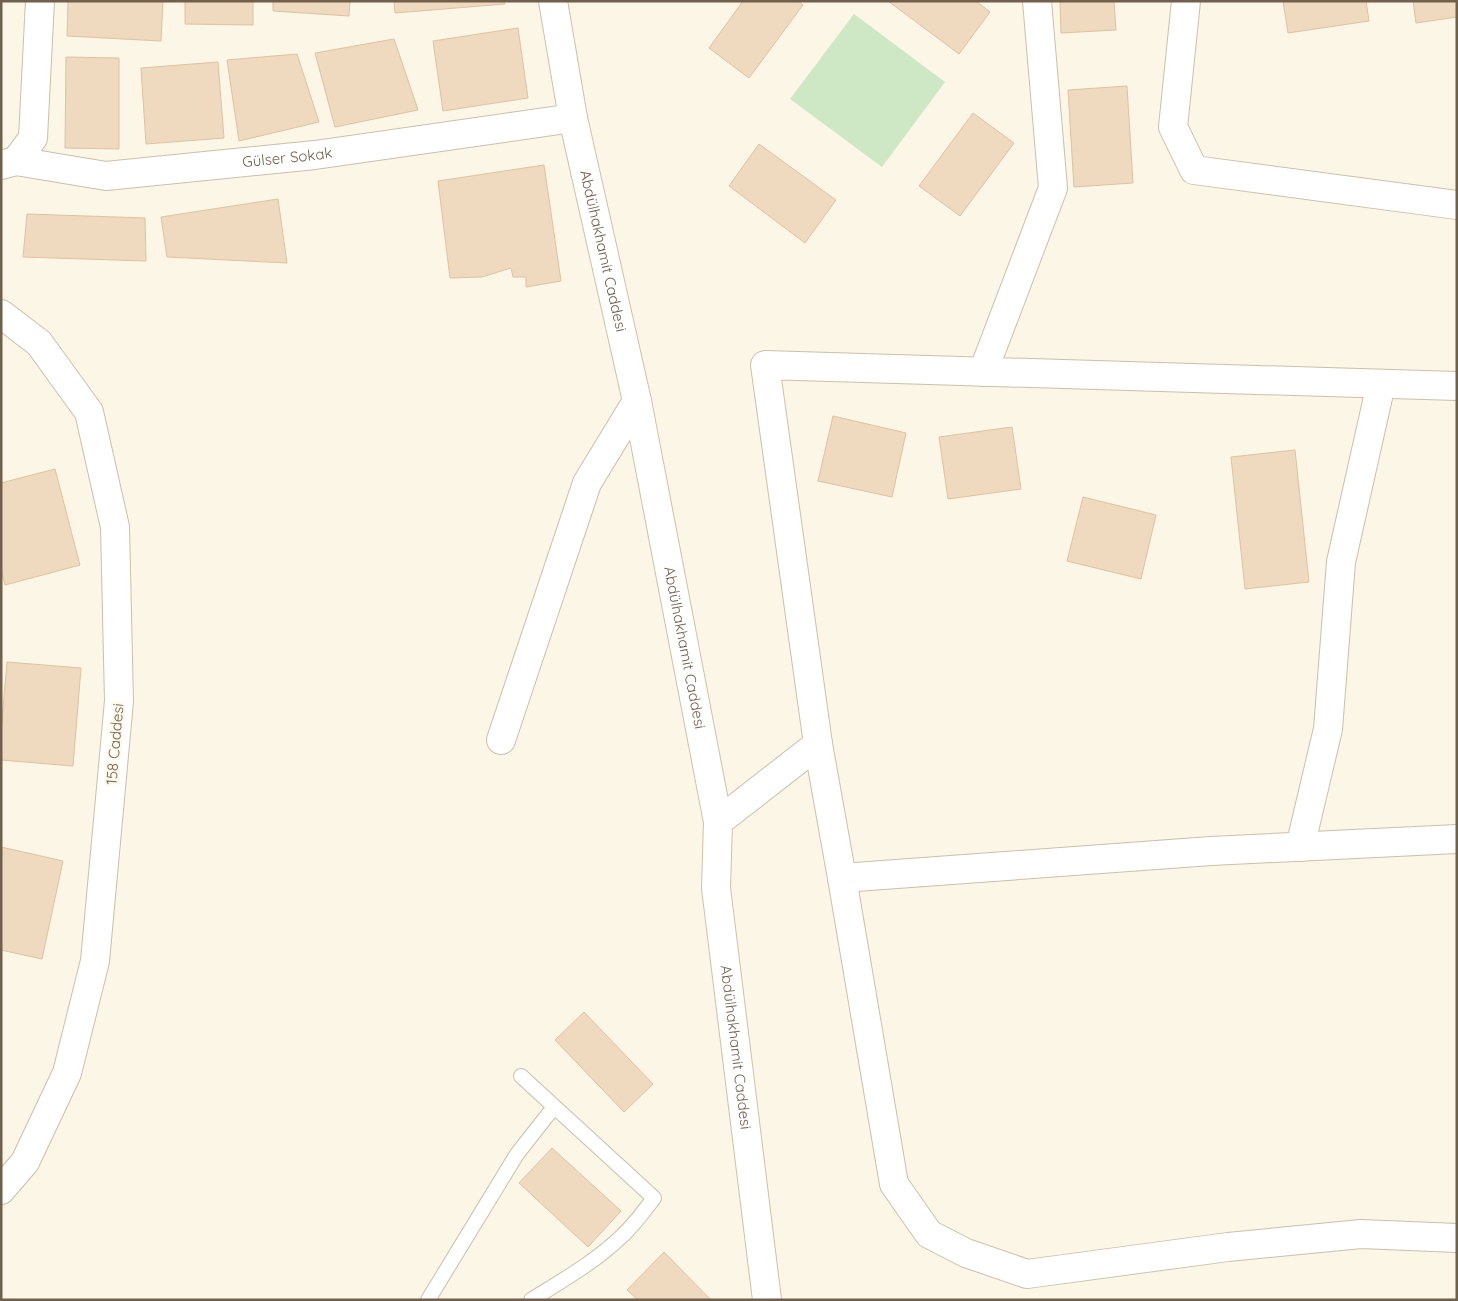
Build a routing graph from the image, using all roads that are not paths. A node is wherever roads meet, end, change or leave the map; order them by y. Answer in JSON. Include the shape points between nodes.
{"nodes":[{"id":1,"x":40,"y":1,"type":"edge"},
{"id":2,"x":553,"y":1,"type":"edge"},
{"id":3,"x":1037,"y":1,"type":"edge"},
{"id":4,"x":1186,"y":1,"type":"edge"},
{"id":5,"x":573,"y":118,"type":"junction"},
{"id":6,"x":9,"y":163,"type":"edge"},
{"id":7,"x":1457,"y":205,"type":"edge"},
{"id":8,"x":1,"y":314,"type":"edge"},
{"id":9,"x":983,"y":372,"type":"junction"},
{"id":10,"x":1381,"y":384,"type":"junction"},
{"id":11,"x":1457,"y":386,"type":"edge"},
{"id":12,"x":637,"y":401,"type":"junction"},
{"id":13,"x":501,"y":740,"type":"dead end"},
{"id":14,"x":818,"y":744,"type":"junction"},
{"id":15,"x":718,"y":822,"type":"junction"},
{"id":16,"x":1457,"y":840,"type":"edge"},
{"id":17,"x":1300,"y":847,"type":"junction"},
{"id":18,"x":842,"y":878,"type":"junction"},
{"id":19,"x":521,"y":1076,"type":"dead end"},
{"id":20,"x":554,"y":1107,"type":"junction"},
{"id":21,"x":1,"y":1190,"type":"edge"},
{"id":22,"x":1457,"y":1238,"type":"edge"},
{"id":23,"x":428,"y":1300,"type":"edge"},
{"id":24,"x":531,"y":1300,"type":"edge"},
{"id":25,"x":767,"y":1300,"type":"edge"}],
"edges":[{"from":1,"to":6,"type":"street","via":[[34,138]]},
{"from":2,"to":5,"type":"street","name":"Abdülhakhamit Caddesi"},
{"from":3,"to":9,"type":"street","via":[[1053,188]]},
{"from":4,"to":7,"type":"street","via":[[1173,127],[1194,170]]},
{"from":5,"to":6,"type":"street","name":"Gülser Sokak","via":[[315,155],[106,176]]},
{"from":5,"to":12,"type":"street","name":"Abdülhakhamit Caddesi"},
{"from":8,"to":21,"type":"street","name":"158 Caddesi","via":[[39,343],[89,412],[115,527],[119,701],[96,960],[67,1073],[26,1162]]},
{"from":9,"to":10,"type":"street"},
{"from":9,"to":14,"type":"street","via":[[765,365]]},
{"from":10,"to":11,"type":"street"},
{"from":10,"to":17,"type":"street","via":[[1341,562],[1328,729]]},
{"from":12,"to":13,"type":"street","via":[[587,483]]},
{"from":12,"to":15,"type":"street","name":"Abdülhakhamit Caddesi"},
{"from":14,"to":15,"type":"street"},
{"from":14,"to":18,"type":"street"},
{"from":15,"to":25,"type":"street","name":"Abdülhakhamit Caddesi","via":[[716,888]]},
{"from":16,"to":17,"type":"street"},
{"from":17,"to":18,"type":"street"},
{"from":18,"to":22,"type":"street","via":[[894,1184],[930,1234],[966,1253],[1027,1274],[1228,1247],[1361,1234]]},
{"from":19,"to":20,"type":"lane"},
{"from":20,"to":23,"type":"lane","via":[[517,1154]]},
{"from":20,"to":24,"type":"lane","via":[[654,1198],[624,1235],[606,1251]]}]}
